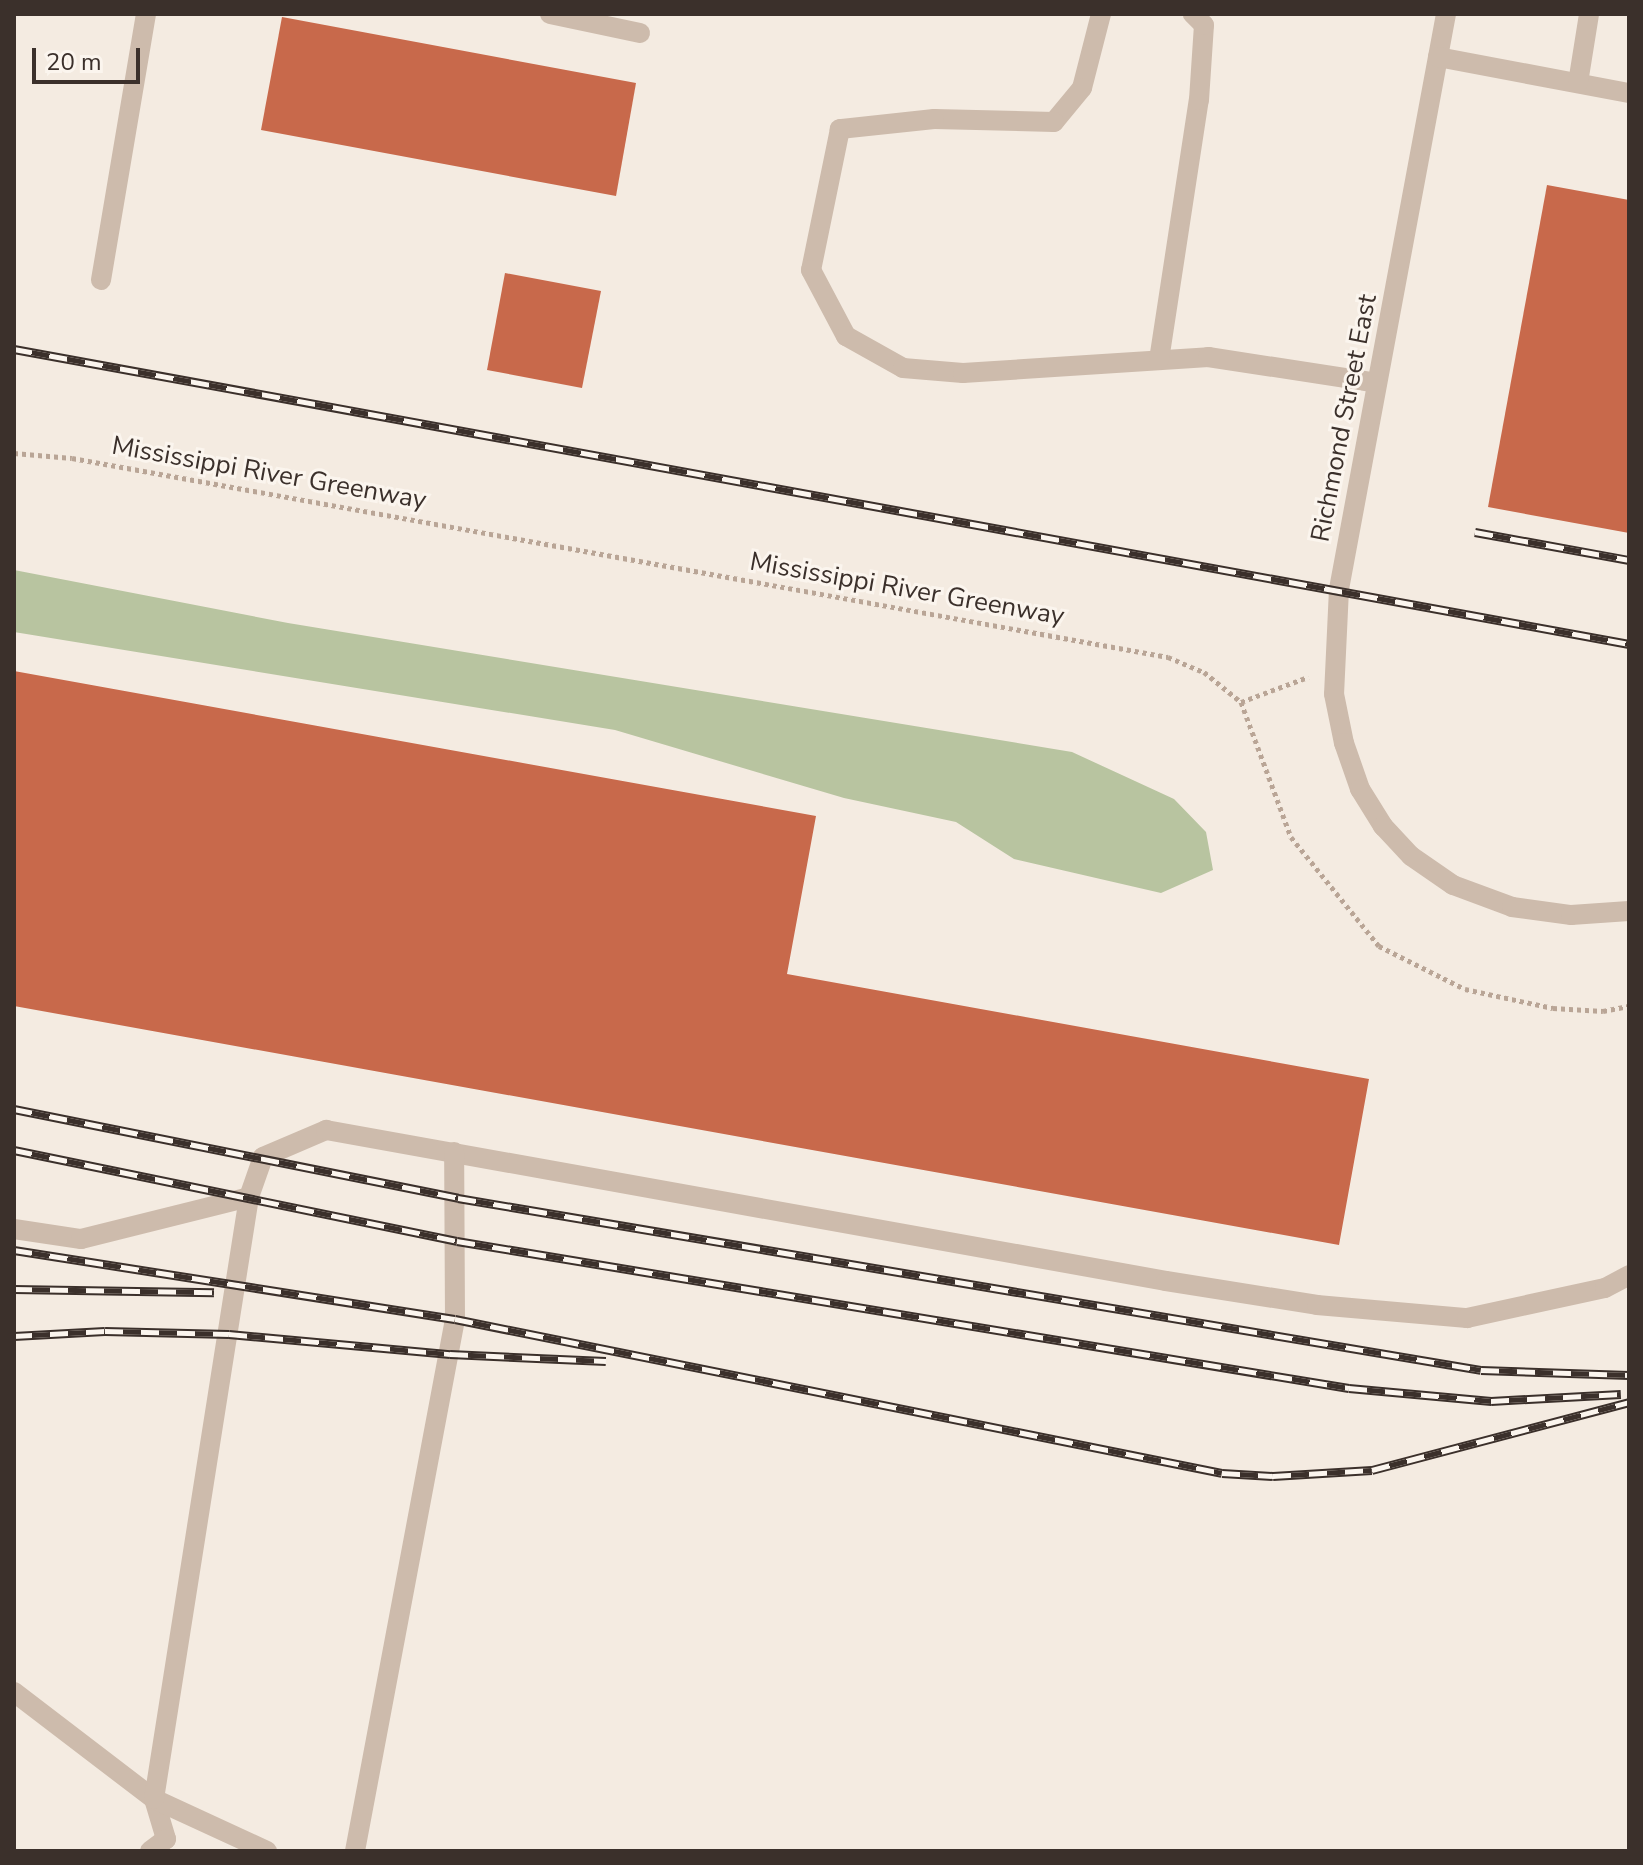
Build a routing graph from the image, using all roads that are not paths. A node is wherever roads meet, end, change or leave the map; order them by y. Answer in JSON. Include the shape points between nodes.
{"nodes":[{"id":1,"x":146,"y":14,"type":"edge"},
{"id":2,"x":550,"y":14,"type":"edge"},
{"id":3,"x":1101,"y":14,"type":"edge"},
{"id":4,"x":1193,"y":14,"type":"edge"},
{"id":5,"x":1446,"y":14,"type":"edge"},
{"id":6,"x":1589,"y":14,"type":"edge"},
{"id":7,"x":640,"y":33,"type":"dead end"},
{"id":8,"x":1438,"y":57,"type":"junction"},
{"id":9,"x":1578,"y":83,"type":"junction"},
{"id":10,"x":1629,"y":93,"type":"edge"},
{"id":11,"x":101,"y":280,"type":"dead end"},
{"id":12,"x":1159,"y":360,"type":"junction"},
{"id":13,"x":1377,"y":383,"type":"junction"},
{"id":14,"x":1629,"y":911,"type":"edge"},
{"id":15,"x":454,"y":1152,"type":"junction"},
{"id":16,"x":249,"y":1197,"type":"junction"},
{"id":17,"x":14,"y":1229,"type":"edge"},
{"id":18,"x":1629,"y":1275,"type":"edge"},
{"id":19,"x":14,"y":1692,"type":"edge"},
{"id":20,"x":154,"y":1799,"type":"junction"},
{"id":21,"x":150,"y":1851,"type":"edge"},
{"id":22,"x":267,"y":1851,"type":"edge"},
{"id":23,"x":355,"y":1851,"type":"edge"}],
"edges":[{"from":1,"to":11,"type":"street"},
{"from":2,"to":7,"type":"street"},
{"from":3,"to":12,"type":"street","via":[[1082,88],[1054,122],[934,119],[840,129],[811,270],[846,336],[903,368],[963,373]]},
{"from":4,"to":12,"type":"street","via":[[1204,25],[1199,100]]},
{"from":5,"to":8,"type":"street","name":"Richmond Street East"},
{"from":6,"to":9,"type":"street"},
{"from":8,"to":9,"type":"street"},
{"from":8,"to":13,"type":"street","name":"Richmond Street East"},
{"from":9,"to":10,"type":"street"},
{"from":12,"to":13,"type":"street","via":[[1208,357]]},
{"from":13,"to":14,"type":"street","name":"Richmond Street East","via":[[1339,589],[1334,668],[1344,743],[1360,789],[1383,826],[1411,856],[1453,885],[1512,907],[1571,915]]},
{"from":15,"to":16,"type":"street","via":[[326,1130],[263,1157]]},
{"from":15,"to":18,"type":"street","via":[[1317,1305],[1467,1318],[1605,1288]]},
{"from":15,"to":23,"type":"street","via":[[455,1319]]},
{"from":16,"to":17,"type":"street","via":[[81,1239]]},
{"from":16,"to":20,"type":"street"},
{"from":19,"to":20,"type":"street"},
{"from":20,"to":21,"type":"street","via":[[166,1839]]},
{"from":20,"to":22,"type":"street"}]}
